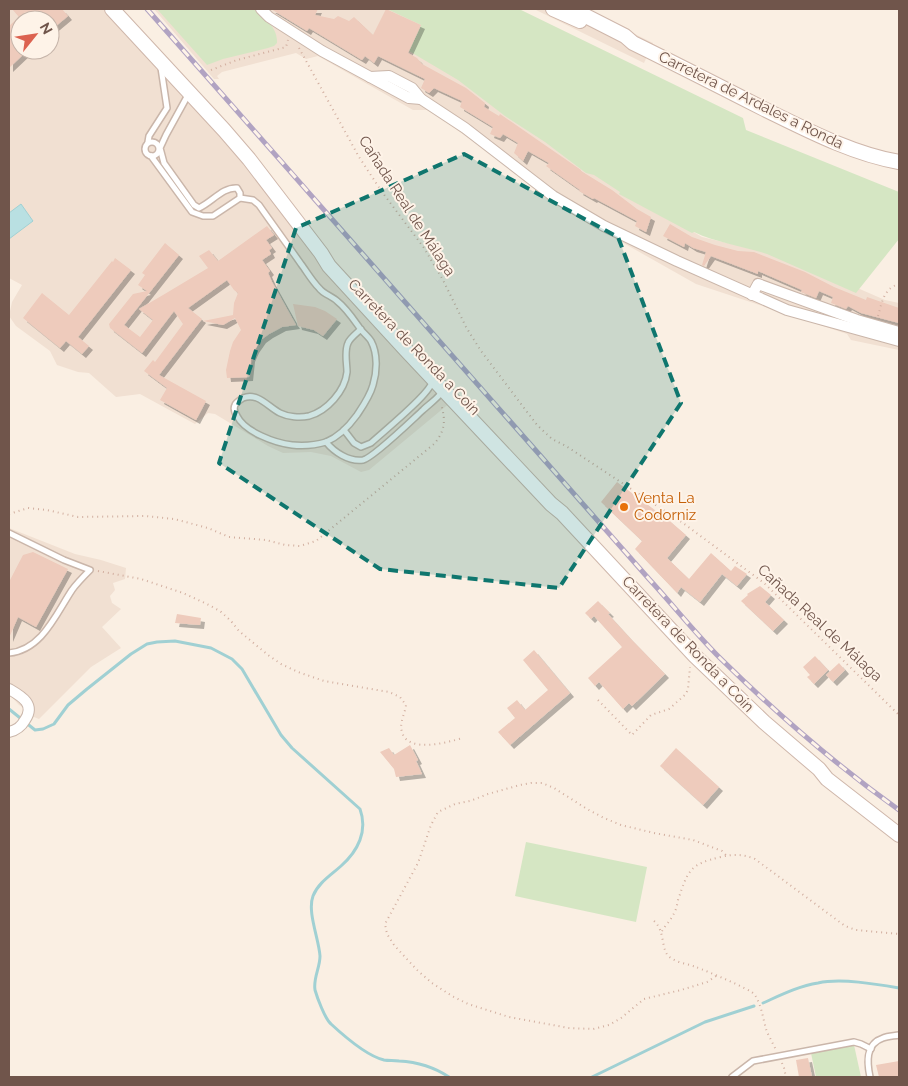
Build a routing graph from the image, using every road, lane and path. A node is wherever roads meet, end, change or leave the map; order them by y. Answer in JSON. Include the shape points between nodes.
{"nodes":[{"id":1,"x":112,"y":9,"type":"edge"},
{"id":2,"x":261,"y":9,"type":"edge"},
{"id":3,"x":553,"y":9,"type":"edge"},
{"id":4,"x":572,"y":9,"type":"edge"},
{"id":5,"x":290,"y":32,"type":"junction"},
{"id":6,"x":633,"y":43,"type":"junction"},
{"id":7,"x":300,"y":48,"type":"dead end"},
{"id":8,"x":160,"y":62,"type":"junction"},
{"id":9,"x":211,"y":70,"type":"dead end"},
{"id":10,"x":189,"y":93,"type":"junction"},
{"id":11,"x":148,"y":142,"type":"junction"},
{"id":12,"x":160,"y":148,"type":"junction"},
{"id":13,"x":151,"y":156,"type":"junction"},
{"id":14,"x":899,"y":162,"type":"edge"},
{"id":15,"x":240,"y":198,"type":"junction"},
{"id":16,"x":321,"y":253,"type":"junction"},
{"id":17,"x":899,"y":284,"type":"edge"},
{"id":18,"x":752,"y":295,"type":"junction"},
{"id":19,"x":874,"y":325,"type":"junction"},
{"id":20,"x":361,"y":329,"type":"junction"},
{"id":21,"x":899,"y":332,"type":"edge"},
{"id":22,"x":899,"y":341,"type":"edge"},
{"id":23,"x":417,"y":349,"type":"junction"},
{"id":24,"x":438,"y":389,"type":"junction"},
{"id":25,"x":472,"y":407,"type":"junction"},
{"id":26,"x":344,"y":430,"type":"junction"},
{"id":27,"x":326,"y":442,"type":"junction"},
{"id":28,"x":562,"y":513,"type":"junction"},
{"id":29,"x":9,"y":514,"type":"edge"},
{"id":30,"x":9,"y":533,"type":"edge"},
{"id":31,"x":90,"y":570,"type":"junction"},
{"id":32,"x":692,"y":652,"type":"junction"},
{"id":33,"x":9,"y":653,"type":"edge"},
{"id":34,"x":9,"y":689,"type":"edge"},
{"id":35,"x":598,"y":700,"type":"dead end"},
{"id":36,"x":899,"y":714,"type":"edge"},
{"id":37,"x":9,"y":732,"type":"edge"},
{"id":38,"x":463,"y":738,"type":"dead end"},
{"id":39,"x":819,"y":769,"type":"junction"},
{"id":40,"x":899,"y":826,"type":"edge"},
{"id":41,"x":899,"y":835,"type":"edge"},
{"id":42,"x":726,"y":855,"type":"junction"},
{"id":43,"x":654,"y":921,"type":"dead end"},
{"id":44,"x":662,"y":931,"type":"junction"},
{"id":45,"x":899,"y":934,"type":"edge"},
{"id":46,"x":716,"y":976,"type":"junction"},
{"id":47,"x":899,"y":1035,"type":"edge"},
{"id":48,"x":870,"y":1049,"type":"junction"},
{"id":49,"x":779,"y":1057,"type":"junction"},
{"id":50,"x":732,"y":1077,"type":"edge"},
{"id":51,"x":786,"y":1077,"type":"edge"},
{"id":52,"x":870,"y":1077,"type":"edge"}],
"edges":[{"from":1,"to":8,"type":"main road","name":"Carretera de Ronda a Coín"},
{"from":2,"to":5,"type":"street"},
{"from":3,"to":6,"type":"main road","name":"Carretera de Ardales a Ronda"},
{"from":4,"to":6,"type":"main road","name":"Carretera de Ardales a Ronda"},
{"from":5,"to":9,"type":"path","via":[[286,46]]},
{"from":5,"to":18,"type":"street","via":[[410,98],[421,99],[465,128],[553,196],[604,226]]},
{"from":6,"to":14,"type":"main road","name":"Carretera de Ardales a Ronda","via":[[800,127],[843,146]]},
{"from":7,"to":36,"type":"path","name":"Cañada Real de Málaga","via":[[359,157],[424,248],[481,351],[537,425],[683,523],[764,583]]},
{"from":8,"to":10,"type":"main road","name":"Carretera de Ronda a Coín"},
{"from":8,"to":11,"type":"lane","via":[[167,108]]},
{"from":10,"to":12,"type":"lane"},
{"from":10,"to":16,"type":"main road","name":"Carretera de Ronda a Coín","via":[[249,159]]},
{"from":11,"to":12,"type":"lane","via":[[156,142]]},
{"from":11,"to":13,"type":"lane","via":[[145,150]]},
{"from":12,"to":13,"type":"lane"},
{"from":12,"to":15,"type":"lane","via":[[164,163],[194,205],[199,208],[206,205],[230,188],[237,188]]},
{"from":13,"to":15,"type":"lane","via":[[192,212],[213,216]]},
{"from":15,"to":20,"type":"lane","via":[[253,200],[259,205],[320,290],[337,300]]},
{"from":16,"to":23,"type":"main road","name":"Carretera de Ronda a Coín"},
{"from":16,"to":24,"type":"main road","name":"Carretera de Ronda a Coín"},
{"from":17,"to":19,"type":"path","via":[[886,292]]},
{"from":18,"to":19,"type":"street","via":[[758,284]]},
{"from":18,"to":22,"type":"street","via":[[787,310]]},
{"from":19,"to":21,"type":"street"},
{"from":20,"to":26,"type":"lane","via":[[371,342],[376,357],[376,374],[364,406]]},
{"from":20,"to":27,"type":"lane","via":[[348,341],[342,388],[325,408],[299,417],[280,413],[253,397],[246,397],[234,406],[239,421],[267,438],[294,445]]},
{"from":23,"to":24,"type":"main road","via":[[425,364],[440,380]]},
{"from":23,"to":25,"type":"main road","name":"Carretera de Ronda a Coín"},
{"from":24,"to":25,"type":"main road","via":[[448,388],[462,403]]},
{"from":24,"to":26,"type":"lane","via":[[424,395],[370,443],[361,447]]},
{"from":24,"to":27,"type":"lane","via":[[365,460],[353,460]]},
{"from":24,"to":28,"type":"main road","name":"Carretera de Ronda a Coín"},
{"from":24,"to":29,"type":"path","via":[[444,424],[442,435],[316,541],[300,546],[229,537],[174,519],[78,517],[28,508]]},
{"from":25,"to":28,"type":"main road","name":"Carretera de Ronda a Coín"},
{"from":26,"to":27,"type":"lane"},
{"from":28,"to":32,"type":"main road","name":"Carretera de Ronda a Coín"},
{"from":30,"to":31,"type":"lane"},
{"from":31,"to":33,"type":"lane","via":[[45,632],[33,644]]},
{"from":31,"to":38,"type":"path","via":[[141,579],[207,604],[220,611],[268,655],[298,672],[324,681],[389,692],[400,697],[406,705],[402,733],[408,742],[435,744]]},
{"from":32,"to":35,"type":"path","via":[[686,694],[669,709],[651,715],[632,735]]},
{"from":32,"to":39,"type":"main road","name":"Carretera de Ronda a Coín","via":[[764,722]]},
{"from":34,"to":37,"type":"street","via":[[21,696],[30,710],[20,727]]},
{"from":39,"to":40,"type":"main road","name":"Carretera de Ronda a Coín"},
{"from":39,"to":41,"type":"main road","name":"Carretera de Ronda a Coín","via":[[827,779]]},
{"from":42,"to":44,"type":"path","via":[[701,862],[690,870],[674,915]]},
{"from":42,"to":45,"type":"path","via":[[755,859],[850,929]]},
{"from":42,"to":46,"type":"path","via":[[693,840],[621,825],[542,783],[520,785],[438,812],[418,863],[385,924],[394,945],[417,970],[452,996],[509,1017],[569,1028],[593,1029],[609,1025],[644,1000],[707,982]]},
{"from":43,"to":44,"type":"path"},
{"from":44,"to":46,"type":"path","via":[[667,955],[671,959]]},
{"from":46,"to":49,"type":"path","via":[[754,994]]},
{"from":47,"to":48,"type":"lane","via":[[882,1038]]},
{"from":48,"to":49,"type":"lane","via":[[854,1042]]},
{"from":48,"to":52,"type":"lane","via":[[867,1061]]},
{"from":49,"to":50,"type":"lane","via":[[753,1061]]},
{"from":49,"to":51,"type":"path"}]}
